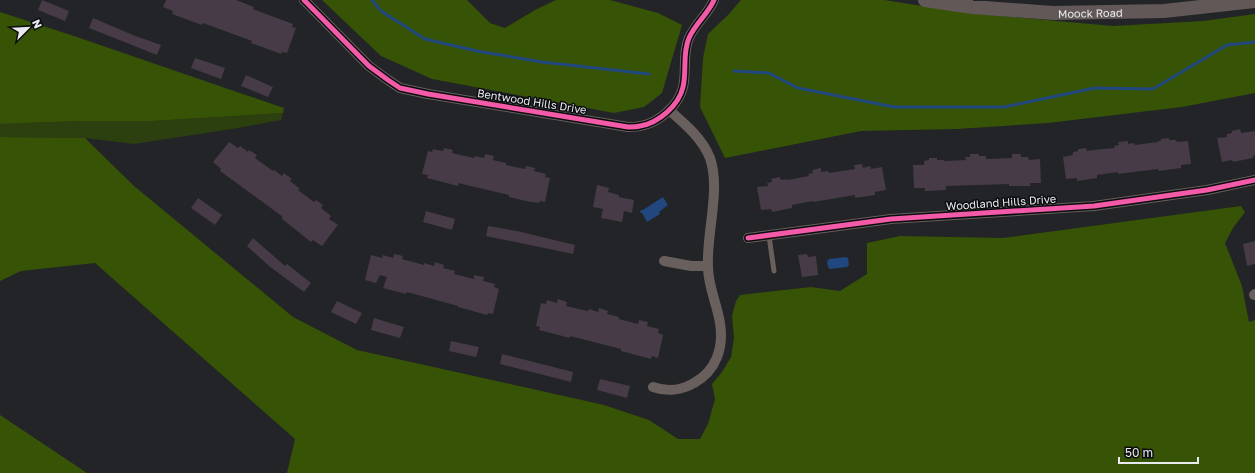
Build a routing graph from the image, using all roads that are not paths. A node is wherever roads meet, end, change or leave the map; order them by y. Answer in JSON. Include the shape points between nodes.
{"nodes":[{"id":1,"x":304,"y":0,"type":"edge"},
{"id":2,"x":722,"y":0,"type":"edge"},
{"id":3,"x":925,"y":0,"type":"edge"},
{"id":4,"x":710,"y":1,"type":"edge"},
{"id":5,"x":1255,"y":1,"type":"edge"},
{"id":6,"x":669,"y":110,"type":"junction"},
{"id":7,"x":1255,"y":180,"type":"edge"},
{"id":8,"x":769,"y":236,"type":"junction"},
{"id":9,"x":748,"y":238,"type":"dead end"},
{"id":10,"x":664,"y":260,"type":"dead end"},
{"id":11,"x":708,"y":266,"type":"junction"},
{"id":12,"x":774,"y":271,"type":"dead end"},
{"id":13,"x":653,"y":387,"type":"dead end"}],
"edges":[{"from":1,"to":6,"type":"street","name":"Bentwood Hills Drive","via":[[369,66],[400,88],[628,127],[653,122]]},
{"from":2,"to":4,"type":"street","name":"Bentwood Hills Drive"},
{"from":3,"to":5,"type":"main road","name":"Moock Road","via":[[972,7],[1053,13],[1164,10]]},
{"from":4,"to":6,"type":"street","name":"Bentwood Hills Drive","via":[[688,39],[680,98]]},
{"from":6,"to":11,"type":"street","via":[[690,128],[706,148],[710,159],[713,195]]},
{"from":7,"to":8,"type":"street","name":"Woodland Hills Drive","via":[[1207,190],[1094,206],[891,219]]},
{"from":8,"to":9,"type":"street","name":"Woodland Hills Drive"},
{"from":8,"to":12,"type":"lane"},
{"from":10,"to":11,"type":"street","via":[[691,266]]},
{"from":11,"to":13,"type":"street","via":[[710,286],[720,324],[717,358],[702,378],[683,388],[661,390]]}]}
